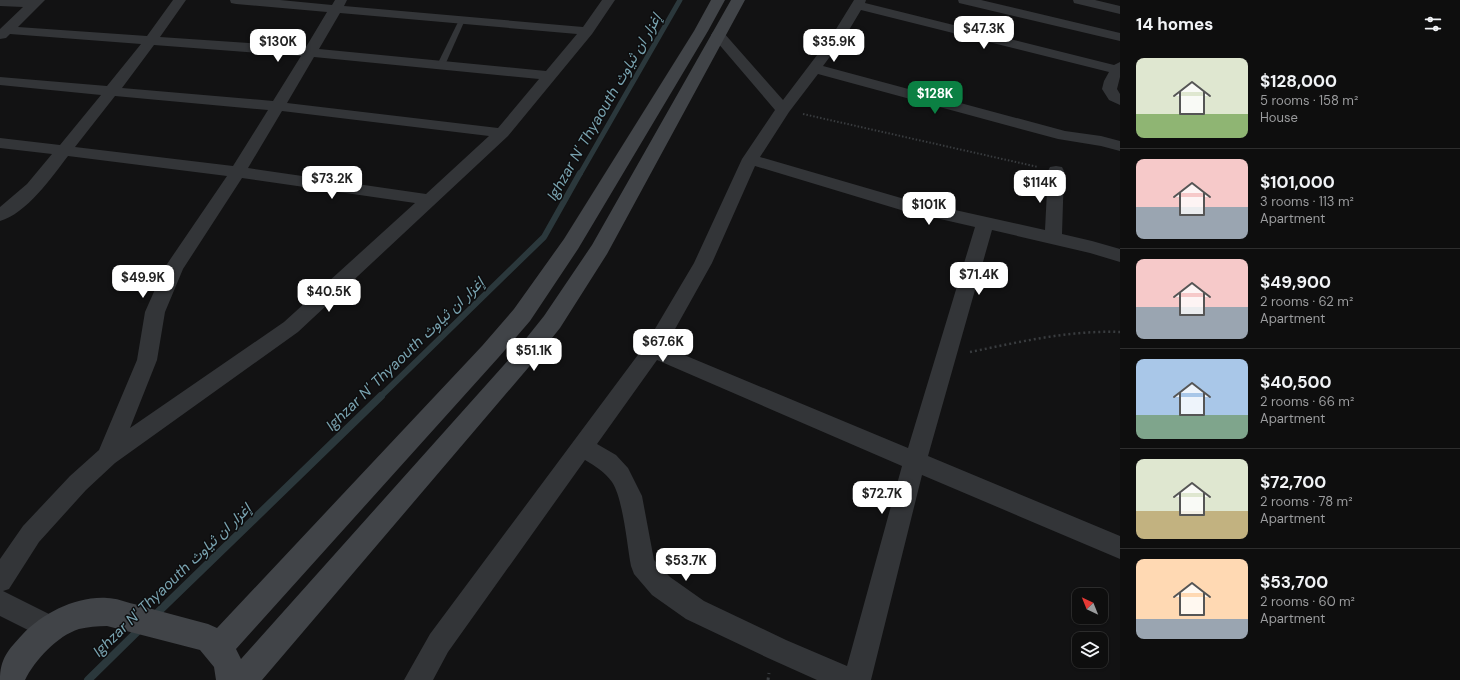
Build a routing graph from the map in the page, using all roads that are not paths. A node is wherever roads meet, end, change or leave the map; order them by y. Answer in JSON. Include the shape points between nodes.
{"nodes":[{"id":1,"x":180,"y":0,"type":"edge"},
{"id":2,"x":236,"y":0,"type":"edge"},
{"id":3,"x":609,"y":0,"type":"edge"},
{"id":4,"x":718,"y":0,"type":"edge"},
{"id":5,"x":738,"y":0,"type":"edge"},
{"id":6,"x":964,"y":0,"type":"edge"},
{"id":7,"x":1079,"y":0,"type":"edge"},
{"id":8,"x":0,"y":2,"type":"edge"},
{"id":9,"x":37,"y":2,"type":"edge"},
{"id":10,"x":858,"y":3,"type":"edge"},
{"id":11,"x":339,"y":5,"type":"edge"},
{"id":12,"x":1120,"y":10,"type":"edge"},
{"id":13,"x":462,"y":20,"type":"junction"},
{"id":14,"x":587,"y":32,"type":"junction"},
{"id":15,"x":4,"y":33,"type":"edge"},
{"id":16,"x":718,"y":35,"type":"junction"},
{"id":17,"x":1120,"y":37,"type":"edge"},
{"id":18,"x":151,"y":40,"type":"junction"},
{"id":19,"x":310,"y":52,"type":"junction"},
{"id":20,"x":441,"y":65,"type":"junction"},
{"id":21,"x":813,"y":68,"type":"junction"},
{"id":22,"x":1119,"y":68,"type":"edge"},
{"id":23,"x":550,"y":76,"type":"junction"},
{"id":24,"x":0,"y":81,"type":"edge"},
{"id":25,"x":112,"y":90,"type":"junction"},
{"id":26,"x":1120,"y":100,"type":"edge"},
{"id":27,"x":276,"y":106,"type":"junction"},
{"id":28,"x":782,"y":110,"type":"junction"},
{"id":29,"x":502,"y":133,"type":"junction"},
{"id":30,"x":0,"y":144,"type":"edge"},
{"id":31,"x":1120,"y":146,"type":"edge"},
{"id":32,"x":64,"y":150,"type":"junction"},
{"id":33,"x":750,"y":159,"type":"junction"},
{"id":34,"x":1056,"y":171,"type":"road end"},
{"id":35,"x":238,"y":172,"type":"junction"},
{"id":36,"x":430,"y":200,"type":"junction"},
{"id":37,"x":0,"y":215,"type":"edge"},
{"id":38,"x":985,"y":224,"type":"junction"},
{"id":39,"x":1053,"y":238,"type":"junction"},
{"id":40,"x":1120,"y":256,"type":"edge"},
{"id":41,"x":653,"y":350,"type":"junction"},
{"id":42,"x":582,"y":447,"type":"junction"},
{"id":43,"x":107,"y":456,"type":"junction"},
{"id":44,"x":915,"y":462,"type":"junction"},
{"id":45,"x":1120,"y":548,"type":"edge"},
{"id":46,"x":0,"y":580,"type":"edge"},
{"id":47,"x":0,"y":602,"type":"edge"},
{"id":48,"x":52,"y":629,"type":"junction"},
{"id":49,"x":220,"y":647,"type":"junction"},
{"id":50,"x":9,"y":680,"type":"edge"},
{"id":51,"x":231,"y":680,"type":"edge"},
{"id":52,"x":242,"y":680,"type":"edge"},
{"id":53,"x":418,"y":680,"type":"edge"},
{"id":54,"x":848,"y":680,"type":"edge"},
{"id":55,"x":857,"y":680,"type":"edge"}],
"edges":[{"from":1,"to":18,"type":"street"},
{"from":2,"to":11,"type":"street"},
{"from":3,"to":14,"type":"street"},
{"from":4,"to":49,"type":"street","via":[[571,244],[522,314]]},
{"from":5,"to":16,"type":"street"},
{"from":6,"to":17,"type":"street"},
{"from":7,"to":12,"type":"street"},
{"from":8,"to":9,"type":"street"},
{"from":9,"to":15,"type":"street"},
{"from":10,"to":21,"type":"street","via":[[839,35]]},
{"from":10,"to":22,"type":"street"},
{"from":11,"to":13,"type":"street"},
{"from":11,"to":19,"type":"street"},
{"from":13,"to":14,"type":"street"},
{"from":13,"to":20,"type":"lane"},
{"from":14,"to":23,"type":"street"},
{"from":15,"to":18,"type":"street"},
{"from":16,"to":28,"type":"street"},
{"from":16,"to":52,"type":"street","via":[[600,249],[552,322]]},
{"from":18,"to":19,"type":"street"},
{"from":18,"to":25,"type":"street"},
{"from":19,"to":20,"type":"street"},
{"from":19,"to":27,"type":"street"},
{"from":20,"to":23,"type":"street"},
{"from":21,"to":28,"type":"street"},
{"from":21,"to":31,"type":"street","via":[[1064,136]]},
{"from":22,"to":26,"type":"street","via":[[1108,90]]},
{"from":23,"to":29,"type":"street"},
{"from":24,"to":25,"type":"street"},
{"from":25,"to":27,"type":"street"},
{"from":25,"to":32,"type":"street"},
{"from":27,"to":29,"type":"street"},
{"from":27,"to":35,"type":"street"},
{"from":28,"to":33,"type":"street"},
{"from":29,"to":36,"type":"street"},
{"from":30,"to":32,"type":"street"},
{"from":32,"to":35,"type":"street"},
{"from":32,"to":37,"type":"street","via":[[20,201]]},
{"from":33,"to":38,"type":"street","via":[[858,192]]},
{"from":33,"to":41,"type":"street","via":[[702,263]]},
{"from":34,"to":39,"type":"street"},
{"from":35,"to":36,"type":"street"},
{"from":35,"to":43,"type":"street","via":[[174,267],[155,312],[147,360]]},
{"from":36,"to":43,"type":"street","via":[[291,327]]},
{"from":38,"to":39,"type":"street"},
{"from":38,"to":44,"type":"street"},
{"from":39,"to":40,"type":"street"},
{"from":41,"to":42,"type":"street"},
{"from":41,"to":44,"type":"street"},
{"from":42,"to":53,"type":"street","via":[[439,643]]},
{"from":42,"to":54,"type":"street","via":[[608,462],[620,474],[630,496],[643,566],[661,586],[694,610]]},
{"from":43,"to":46,"type":"street","via":[[31,534]]},
{"from":44,"to":45,"type":"street"},
{"from":44,"to":55,"type":"street"},
{"from":47,"to":48,"type":"street"},
{"from":48,"to":49,"type":"street","via":[[70,619],[89,613],[107,612],[208,638]]},
{"from":48,"to":50,"type":"street","via":[[30,648]]},
{"from":49,"to":51,"type":"street","via":[[227,660]]}]}
